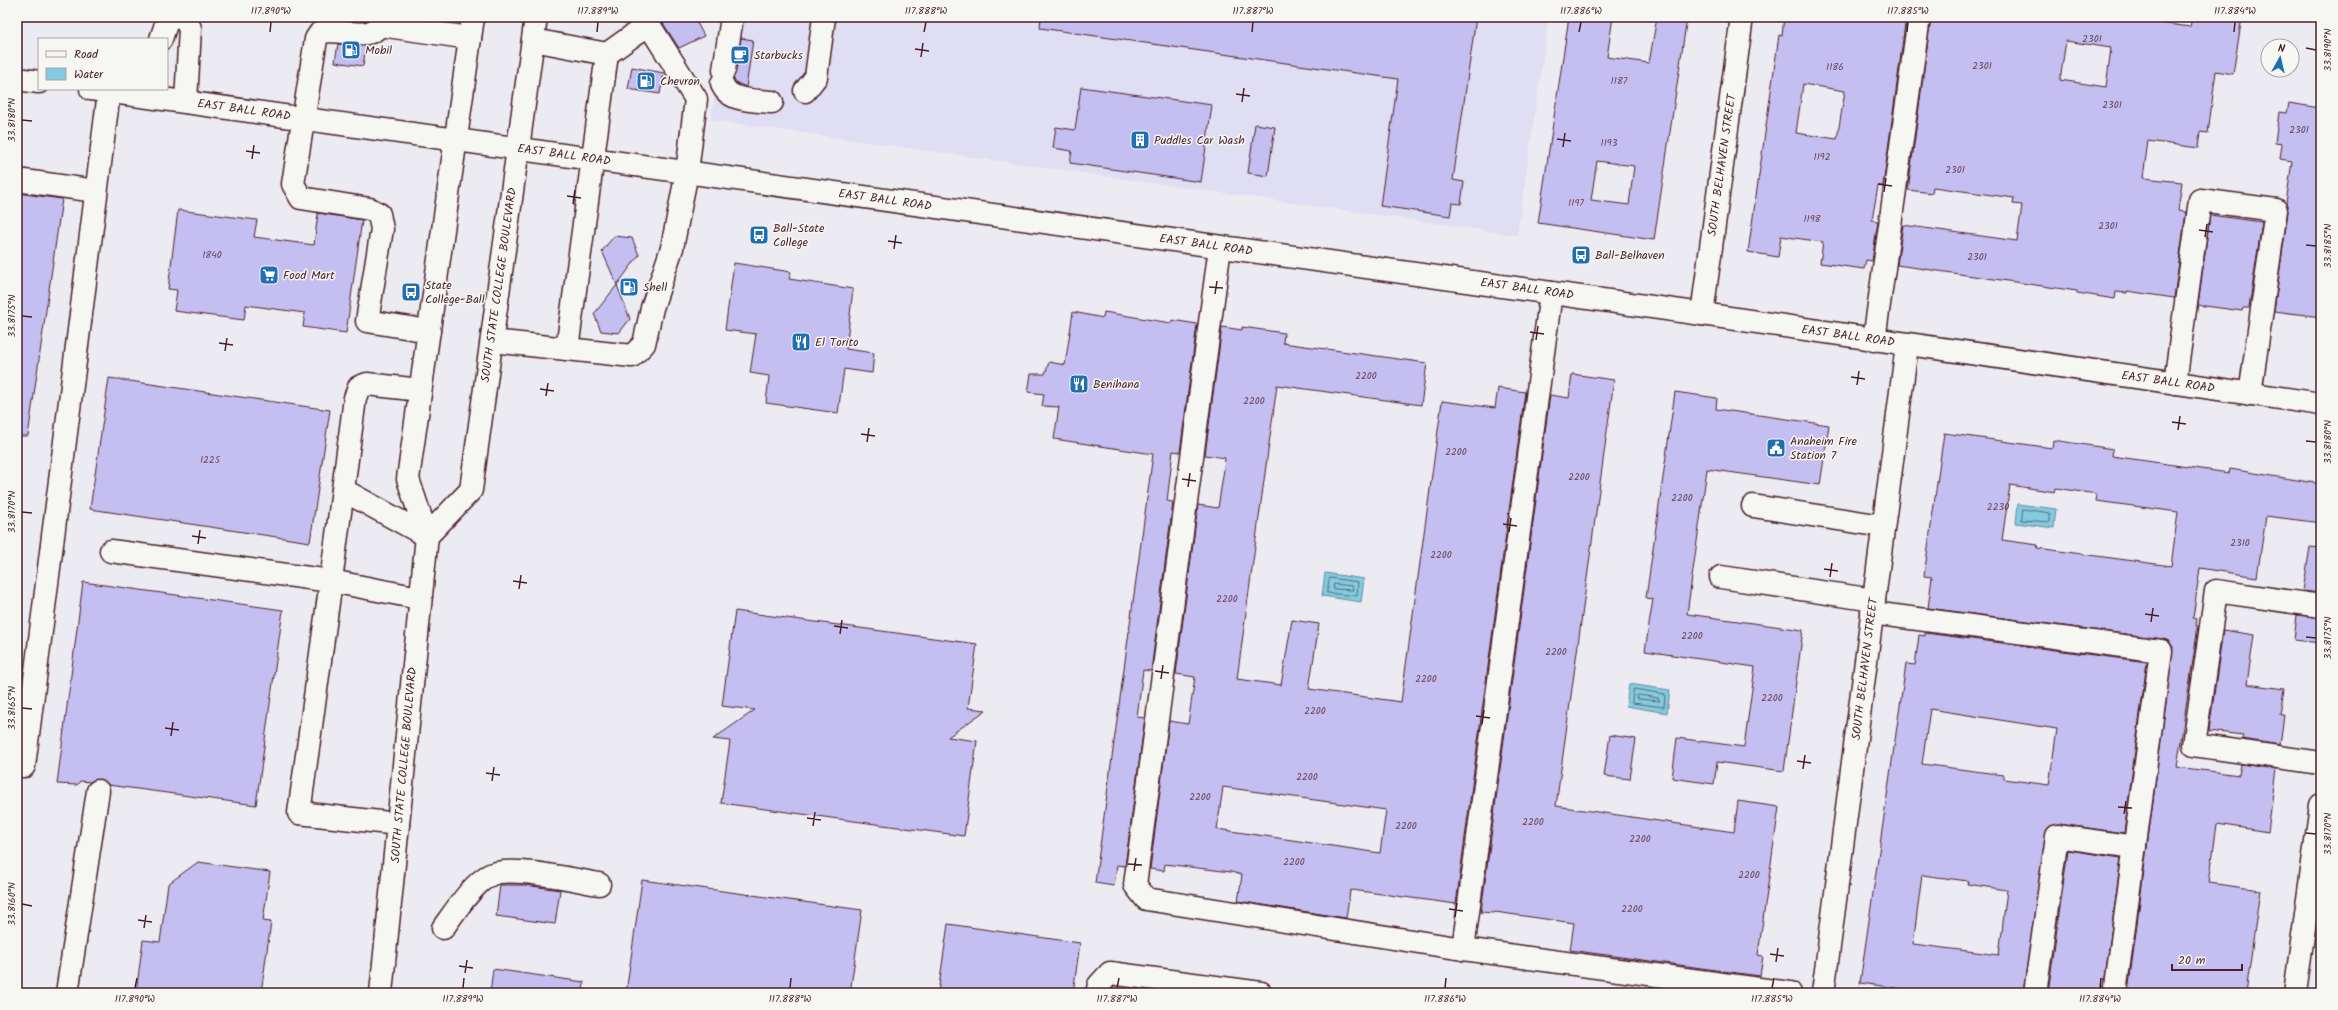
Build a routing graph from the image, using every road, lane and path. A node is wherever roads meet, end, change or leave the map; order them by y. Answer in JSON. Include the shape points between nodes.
{"nodes":[{"id":1,"x":172,"y":17,"type":"edge"},
{"id":2,"x":183,"y":17,"type":"edge"},
{"id":3,"x":536,"y":17,"type":"edge"},
{"id":4,"x":732,"y":17,"type":"edge"},
{"id":5,"x":824,"y":17,"type":"edge"},
{"id":6,"x":1742,"y":17,"type":"edge"},
{"id":7,"x":1919,"y":17,"type":"edge"},
{"id":8,"x":381,"y":21,"type":"edge"},
{"id":9,"x":646,"y":21,"type":"edge"},
{"id":10,"x":472,"y":27,"type":"edge"},
{"id":11,"x":161,"y":38,"type":"edge"},
{"id":12,"x":533,"y":40,"type":"junction"},
{"id":13,"x":607,"y":54,"type":"junction"},
{"id":14,"x":17,"y":79,"type":"edge"},
{"id":15,"x":38,"y":82,"type":"edge"},
{"id":16,"x":100,"y":90,"type":"edge"},
{"id":17,"x":806,"y":91,"type":"dead end"},
{"id":18,"x":154,"y":93,"type":"edge"},
{"id":19,"x":186,"y":102,"type":"junction"},
{"id":20,"x":772,"y":102,"type":"dead end"},
{"id":21,"x":303,"y":118,"type":"junction"},
{"id":22,"x":456,"y":140,"type":"junction"},
{"id":23,"x":518,"y":149,"type":"junction"},
{"id":24,"x":594,"y":159,"type":"junction"},
{"id":25,"x":687,"y":172,"type":"junction"},
{"id":26,"x":17,"y":180,"type":"edge"},
{"id":27,"x":96,"y":191,"type":"junction"},
{"id":28,"x":1220,"y":246,"type":"junction"},
{"id":29,"x":1551,"y":293,"type":"junction"},
{"id":30,"x":1702,"y":314,"type":"junction"},
{"id":31,"x":429,"y":331,"type":"junction"},
{"id":32,"x":1874,"y":340,"type":"junction"},
{"id":33,"x":492,"y":341,"type":"junction"},
{"id":34,"x":1907,"y":344,"type":"junction"},
{"id":35,"x":567,"y":349,"type":"junction"},
{"id":36,"x":2175,"y":383,"type":"junction"},
{"id":37,"x":420,"y":390,"type":"junction"},
{"id":38,"x":2250,"y":394,"type":"junction"},
{"id":39,"x":2321,"y":404,"type":"edge"},
{"id":40,"x":343,"y":490,"type":"junction"},
{"id":41,"x":1753,"y":506,"type":"dead end"},
{"id":42,"x":1883,"y":526,"type":"junction"},
{"id":43,"x":427,"y":536,"type":"junction"},
{"id":44,"x":111,"y":551,"type":"dead end"},
{"id":45,"x":1721,"y":576,"type":"dead end"},
{"id":46,"x":331,"y":581,"type":"junction"},
{"id":47,"x":420,"y":598,"type":"junction"},
{"id":48,"x":1873,"y":606,"type":"junction"},
{"id":49,"x":2321,"y":606,"type":"edge"},
{"id":50,"x":2321,"y":762,"type":"edge"},
{"id":51,"x":17,"y":766,"type":"edge"},
{"id":52,"x":98,"y":791,"type":"dead end"},
{"id":53,"x":2321,"y":805,"type":"edge"},
{"id":54,"x":398,"y":824,"type":"junction"},
{"id":55,"x":2134,"y":847,"type":"junction"},
{"id":56,"x":599,"y":884,"type":"dead end"},
{"id":57,"x":443,"y":928,"type":"dead end"},
{"id":58,"x":2312,"y":933,"type":"edge"},
{"id":59,"x":1462,"y":949,"type":"junction"},
{"id":60,"x":67,"y":993,"type":"edge"},
{"id":61,"x":381,"y":993,"type":"edge"},
{"id":62,"x":1097,"y":993,"type":"edge"},
{"id":63,"x":1261,"y":993,"type":"edge"},
{"id":64,"x":1790,"y":993,"type":"edge"},
{"id":65,"x":1823,"y":993,"type":"edge"},
{"id":66,"x":2036,"y":993,"type":"edge"},
{"id":67,"x":2115,"y":993,"type":"edge"},
{"id":68,"x":2295,"y":993,"type":"edge"}],
"edges":[{"from":1,"to":11,"type":"main road","via":[[166,24]]},
{"from":2,"to":19,"type":"main road","via":[[190,28]]},
{"from":3,"to":12,"type":"main road","name":"SOUTH STATE COLLEGE BOULEVARD"},
{"from":4,"to":20,"type":"main road","via":[[723,77],[724,90],[733,97]]},
{"from":5,"to":17,"type":"main road","via":[[816,77]]},
{"from":6,"to":30,"type":"main road","name":"SOUTH BELHAVEN STREET"},
{"from":7,"to":32,"type":"main road"},
{"from":8,"to":10,"type":"main road"},
{"from":8,"to":21,"type":"main road","via":[[378,29],[364,33],[328,30],[320,32],[316,39]]},
{"from":9,"to":13,"type":"main road"},
{"from":9,"to":25,"type":"main road","via":[[696,99]]},
{"from":10,"to":22,"type":"main road","name":"SOUTH STATE COLLEGE BOULEVARD"},
{"from":12,"to":13,"type":"main road"},
{"from":12,"to":23,"type":"main road","name":"SOUTH STATE COLLEGE BOULEVARD"},
{"from":13,"to":24,"type":"main road"},
{"from":14,"to":15,"type":"main road"},
{"from":16,"to":18,"type":"main road","name":"EAST BALL ROAD"},
{"from":16,"to":27,"type":"main road"},
{"from":18,"to":19,"type":"main road","name":"EAST BALL ROAD"},
{"from":19,"to":21,"type":"main road","name":"EAST BALL ROAD"},
{"from":21,"to":22,"type":"main road","name":"EAST BALL ROAD"},
{"from":21,"to":31,"type":"main road","via":[[293,184],[300,198],[370,209],[379,214],[382,229],[367,321]]},
{"from":22,"to":23,"type":"main road","name":"EAST BALL ROAD"},
{"from":22,"to":31,"type":"main road","name":"SOUTH STATE COLLEGE BOULEVARD"},
{"from":23,"to":24,"type":"main road","name":"EAST BALL ROAD"},
{"from":23,"to":33,"type":"main road","name":"SOUTH STATE COLLEGE BOULEVARD"},
{"from":24,"to":25,"type":"main road","name":"EAST BALL ROAD"},
{"from":24,"to":35,"type":"main road"},
{"from":25,"to":28,"type":"main road","name":"EAST BALL ROAD"},
{"from":25,"to":35,"type":"main road","via":[[672,248],[652,308],[644,344],[632,356]]},
{"from":26,"to":27,"type":"main road"},
{"from":27,"to":51,"type":"main road","via":[[24,766]]},
{"from":28,"to":29,"type":"main road","name":"EAST BALL ROAD"},
{"from":28,"to":59,"type":"main road","via":[[1135,884],[1146,899]]},
{"from":29,"to":30,"type":"main road","name":"EAST BALL ROAD"},
{"from":29,"to":59,"type":"main road"},
{"from":30,"to":32,"type":"main road","name":"EAST BALL ROAD"},
{"from":31,"to":37,"type":"main road","name":"SOUTH STATE COLLEGE BOULEVARD"},
{"from":32,"to":34,"type":"main road","name":"EAST BALL ROAD"},
{"from":33,"to":35,"type":"main road"},
{"from":33,"to":43,"type":"main road","name":"SOUTH STATE COLLEGE BOULEVARD","via":[[471,490]]},
{"from":34,"to":36,"type":"main road","name":"EAST BALL ROAD"},
{"from":34,"to":42,"type":"main road","name":"SOUTH BELHAVEN STREET"},
{"from":36,"to":38,"type":"main road","name":"EAST BALL ROAD"},
{"from":36,"to":38,"type":"main road","via":[[2200,200],[2276,210]]},
{"from":37,"to":40,"type":"main road","via":[[367,384],[359,388],[355,398]]},
{"from":37,"to":43,"type":"main road","name":"SOUTH STATE COLLEGE BOULEVARD","via":[[408,479]]},
{"from":38,"to":39,"type":"main road","name":"EAST BALL ROAD"},
{"from":40,"to":43,"type":"main road"},
{"from":40,"to":46,"type":"main road"},
{"from":41,"to":42,"type":"main road"},
{"from":42,"to":48,"type":"main road","name":"SOUTH BELHAVEN STREET"},
{"from":43,"to":47,"type":"main road","name":"SOUTH STATE COLLEGE BOULEVARD"},
{"from":44,"to":46,"type":"main road"},
{"from":45,"to":48,"type":"main road"},
{"from":46,"to":47,"type":"main road"},
{"from":46,"to":54,"type":"main road","via":[[299,813]]},
{"from":47,"to":54,"type":"main road","name":"SOUTH STATE COLLEGE BOULEVARD"},
{"from":48,"to":55,"type":"main road","via":[[2161,651]]},
{"from":48,"to":65,"type":"main road","name":"SOUTH BELHAVEN STREET"},
{"from":49,"to":50,"type":"main road","via":[[2216,591],[2194,745]]},
{"from":52,"to":60,"type":"main road"},
{"from":53,"to":58,"type":"main road"},
{"from":54,"to":61,"type":"main road","name":"SOUTH STATE COLLEGE BOULEVARD"},
{"from":55,"to":66,"type":"main road","via":[[2057,836]]},
{"from":55,"to":67,"type":"main road"},
{"from":56,"to":57,"type":"main road","via":[[505,870],[489,875],[478,884]]},
{"from":58,"to":68,"type":"main road"},
{"from":59,"to":64,"type":"main road"},
{"from":62,"to":63,"type":"main road","via":[[1099,985],[1110,973]]}]}
